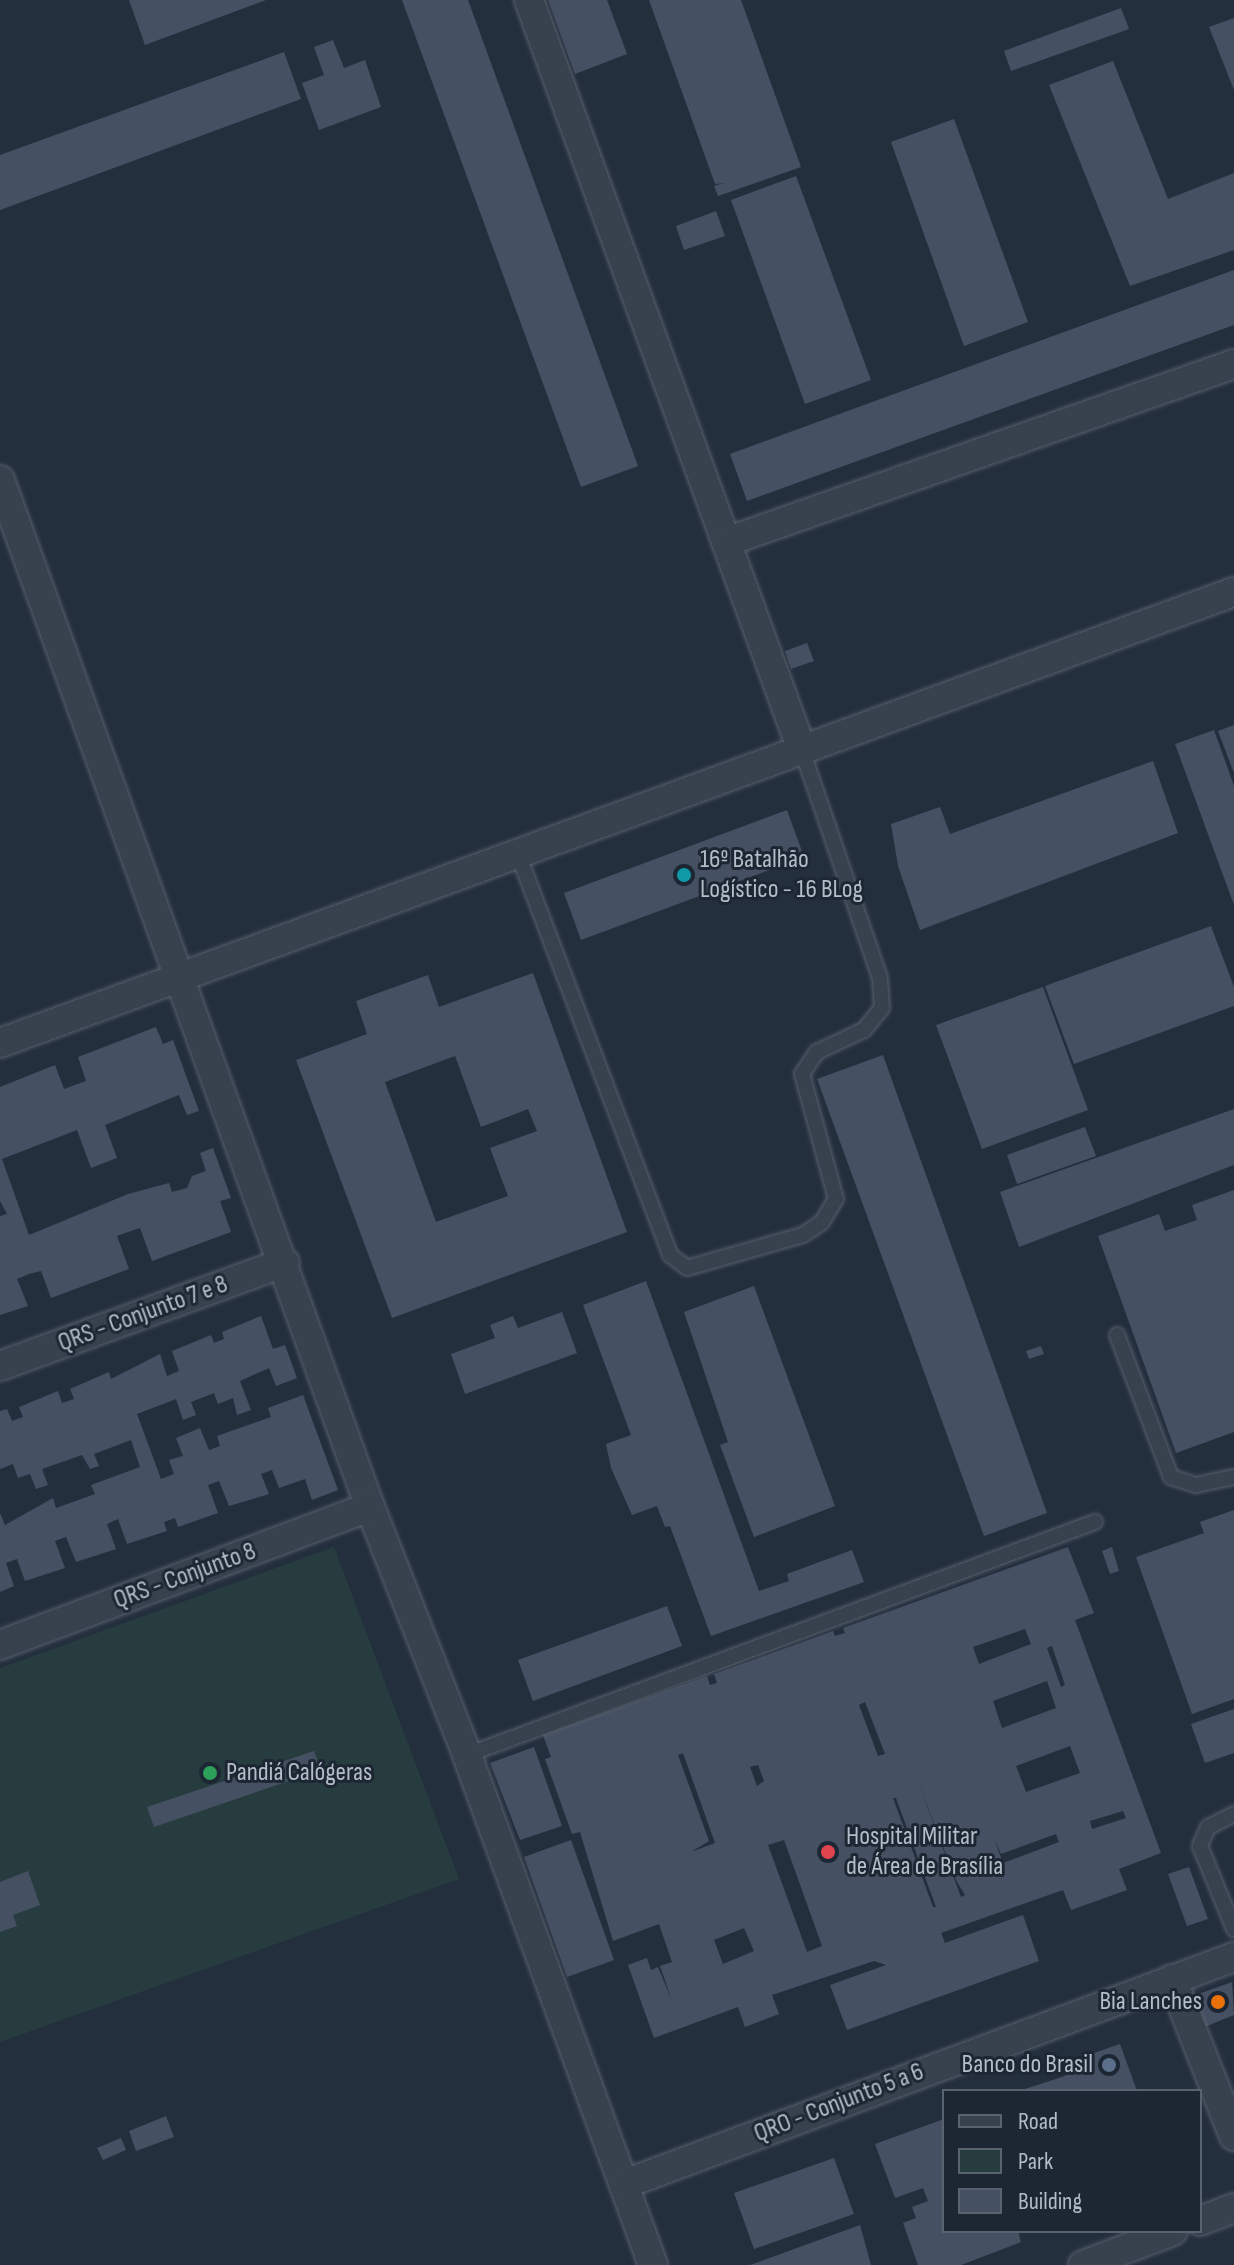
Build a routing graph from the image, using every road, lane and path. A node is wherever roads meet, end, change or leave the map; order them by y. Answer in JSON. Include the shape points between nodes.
{"nodes":[{"id":1,"x":529,"y":0,"type":"edge"},
{"id":2,"x":1234,"y":364,"type":"edge"},
{"id":3,"x":0,"y":480,"type":"edge"},
{"id":4,"x":726,"y":542,"type":"junction"},
{"id":5,"x":1234,"y":592,"type":"edge"},
{"id":6,"x":802,"y":750,"type":"junction"},
{"id":7,"x":518,"y":854,"type":"junction"},
{"id":8,"x":178,"y":978,"type":"junction"},
{"id":9,"x":0,"y":1043,"type":"edge"},
{"id":10,"x":285,"y":1262,"type":"junction"},
{"id":11,"x":1117,"y":1335,"type":"dead end"},
{"id":12,"x":0,"y":1366,"type":"edge"},
{"id":13,"x":1234,"y":1477,"type":"edge"},
{"id":14,"x":370,"y":1507,"type":"junction"},
{"id":15,"x":1095,"y":1522,"type":"dead end"},
{"id":16,"x":0,"y":1645,"type":"edge"},
{"id":17,"x":467,"y":1755,"type":"junction"},
{"id":18,"x":1234,"y":1814,"type":"edge"},
{"id":19,"x":1234,"y":1929,"type":"edge"},
{"id":20,"x":1234,"y":1957,"type":"edge"},
{"id":21,"x":1172,"y":1979,"type":"junction"},
{"id":22,"x":1234,"y":2136,"type":"edge"},
{"id":23,"x":625,"y":2184,"type":"junction"},
{"id":24,"x":1234,"y":2208,"type":"edge"},
{"id":25,"x":1202,"y":2220,"type":"edge"},
{"id":26,"x":1168,"y":2233,"type":"edge"},
{"id":27,"x":653,"y":2265,"type":"edge"},
{"id":28,"x":1083,"y":2265,"type":"edge"}],
"edges":[{"from":1,"to":4,"type":"street"},
{"from":2,"to":4,"type":"street"},
{"from":3,"to":8,"type":"street"},
{"from":4,"to":6,"type":"street"},
{"from":5,"to":6,"type":"street"},
{"from":6,"to":7,"type":"street"},
{"from":6,"to":7,"type":"lane","via":[[880,978],[882,1008],[864,1030],[817,1052],[802,1074],[836,1199],[822,1222],[803,1235],[687,1268],[670,1255]]},
{"from":7,"to":8,"type":"street"},
{"from":8,"to":9,"type":"street"},
{"from":8,"to":10,"type":"street"},
{"from":10,"to":12,"type":"street","name":"QRS - Conjunto 7 e 8"},
{"from":10,"to":14,"type":"street"},
{"from":11,"to":13,"type":"lane","via":[[1171,1477],[1196,1485]]},
{"from":14,"to":16,"type":"street","name":"QRS - Conjunto 8"},
{"from":14,"to":17,"type":"street"},
{"from":15,"to":17,"type":"lane"},
{"from":17,"to":23,"type":"street","via":[[507,1876]]},
{"from":18,"to":19,"type":"lane","via":[[1208,1827],[1200,1846]]},
{"from":20,"to":21,"type":"street","name":"QRO - Conjunto 5 a 6"},
{"from":21,"to":22,"type":"street"},
{"from":21,"to":23,"type":"street","name":"QRO - Conjunto 5 a 6"},
{"from":23,"to":27,"type":"street"},
{"from":24,"to":25,"type":"street"},
{"from":26,"to":28,"type":"street"}]}
